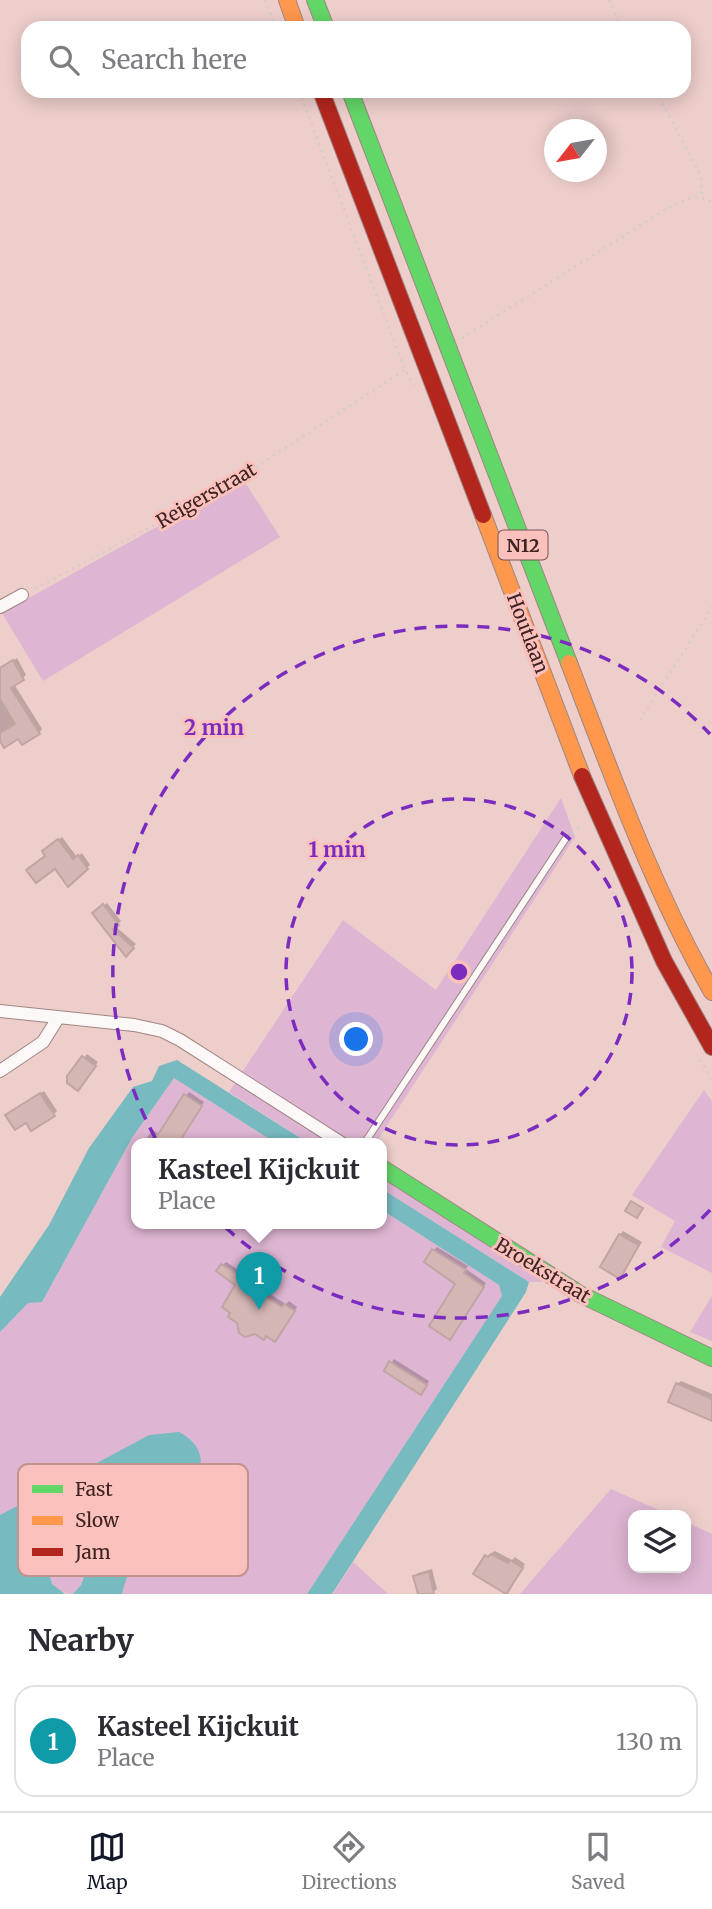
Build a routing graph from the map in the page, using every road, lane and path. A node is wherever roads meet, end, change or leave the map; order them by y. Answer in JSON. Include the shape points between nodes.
{"nodes":[{"id":1,"x":265,"y":0,"type":"edge"},
{"id":2,"x":287,"y":0,"type":"edge"},
{"id":3,"x":315,"y":0,"type":"edge"},
{"id":4,"x":609,"y":0,"type":"edge"},
{"id":5,"x":272,"y":21,"type":"edge"},
{"id":6,"x":294,"y":21,"type":"edge"},
{"id":7,"x":323,"y":21,"type":"edge"},
{"id":8,"x":619,"y":21,"type":"edge"},
{"id":9,"x":302,"y":98,"type":"edge"},
{"id":10,"x":324,"y":98,"type":"edge"},
{"id":11,"x":353,"y":98,"type":"edge"},
{"id":12,"x":660,"y":98,"type":"edge"},
{"id":13,"x":702,"y":197,"type":"junction"},
{"id":14,"x":712,"y":202,"type":"edge"},
{"id":15,"x":446,"y":344,"type":"junction"},
{"id":16,"x":22,"y":595,"type":"joint"},
{"id":17,"x":0,"y":607,"type":"edge"},
{"id":18,"x":712,"y":607,"type":"edge"},
{"id":19,"x":640,"y":720,"type":"dead end"},
{"id":20,"x":566,"y":838,"type":"dead end"},
{"id":21,"x":712,"y":992,"type":"edge"},
{"id":22,"x":0,"y":1010,"type":"edge"},
{"id":23,"x":58,"y":1018,"type":"junction"},
{"id":24,"x":712,"y":1047,"type":"edge"},
{"id":25,"x":0,"y":1071,"type":"edge"},
{"id":26,"x":335,"y":1138,"type":"edge"},
{"id":27,"x":368,"y":1138,"type":"edge"},
{"id":28,"x":387,"y":1171,"type":"edge"},
{"id":29,"x":712,"y":1358,"type":"edge"}],
"edges":[{"from":1,"to":5,"type":"path"},
{"from":2,"to":6,"type":"main road"},
{"from":3,"to":7,"type":"main road"},
{"from":4,"to":8,"type":"path"},
{"from":9,"to":16,"type":"path","name":"Reigerstraat","via":[[405,370],[225,487]]},
{"from":10,"to":24,"type":"main road","name":"Houtlaan","number":"N12","via":[[592,803],[664,961]]},
{"from":11,"to":15,"type":"main road","name":"Houtlaan","number":"N12"},
{"from":12,"to":13,"type":"path","via":[[701,176]]},
{"from":13,"to":14,"type":"path"},
{"from":13,"to":15,"type":"path","via":[[687,198],[668,208],[466,336]]},
{"from":15,"to":21,"type":"main road","name":"Houtlaan","number":"N12","via":[[638,842]]},
{"from":16,"to":17,"type":"street"},
{"from":18,"to":19,"type":"path"},
{"from":20,"to":27,"type":"lane"},
{"from":22,"to":23,"type":"street"},
{"from":23,"to":25,"type":"street","via":[[43,1042]]},
{"from":23,"to":26,"type":"street","via":[[162,1031]]},
{"from":28,"to":29,"type":"main road","name":"Broekstraat","via":[[580,1294]]}]}
